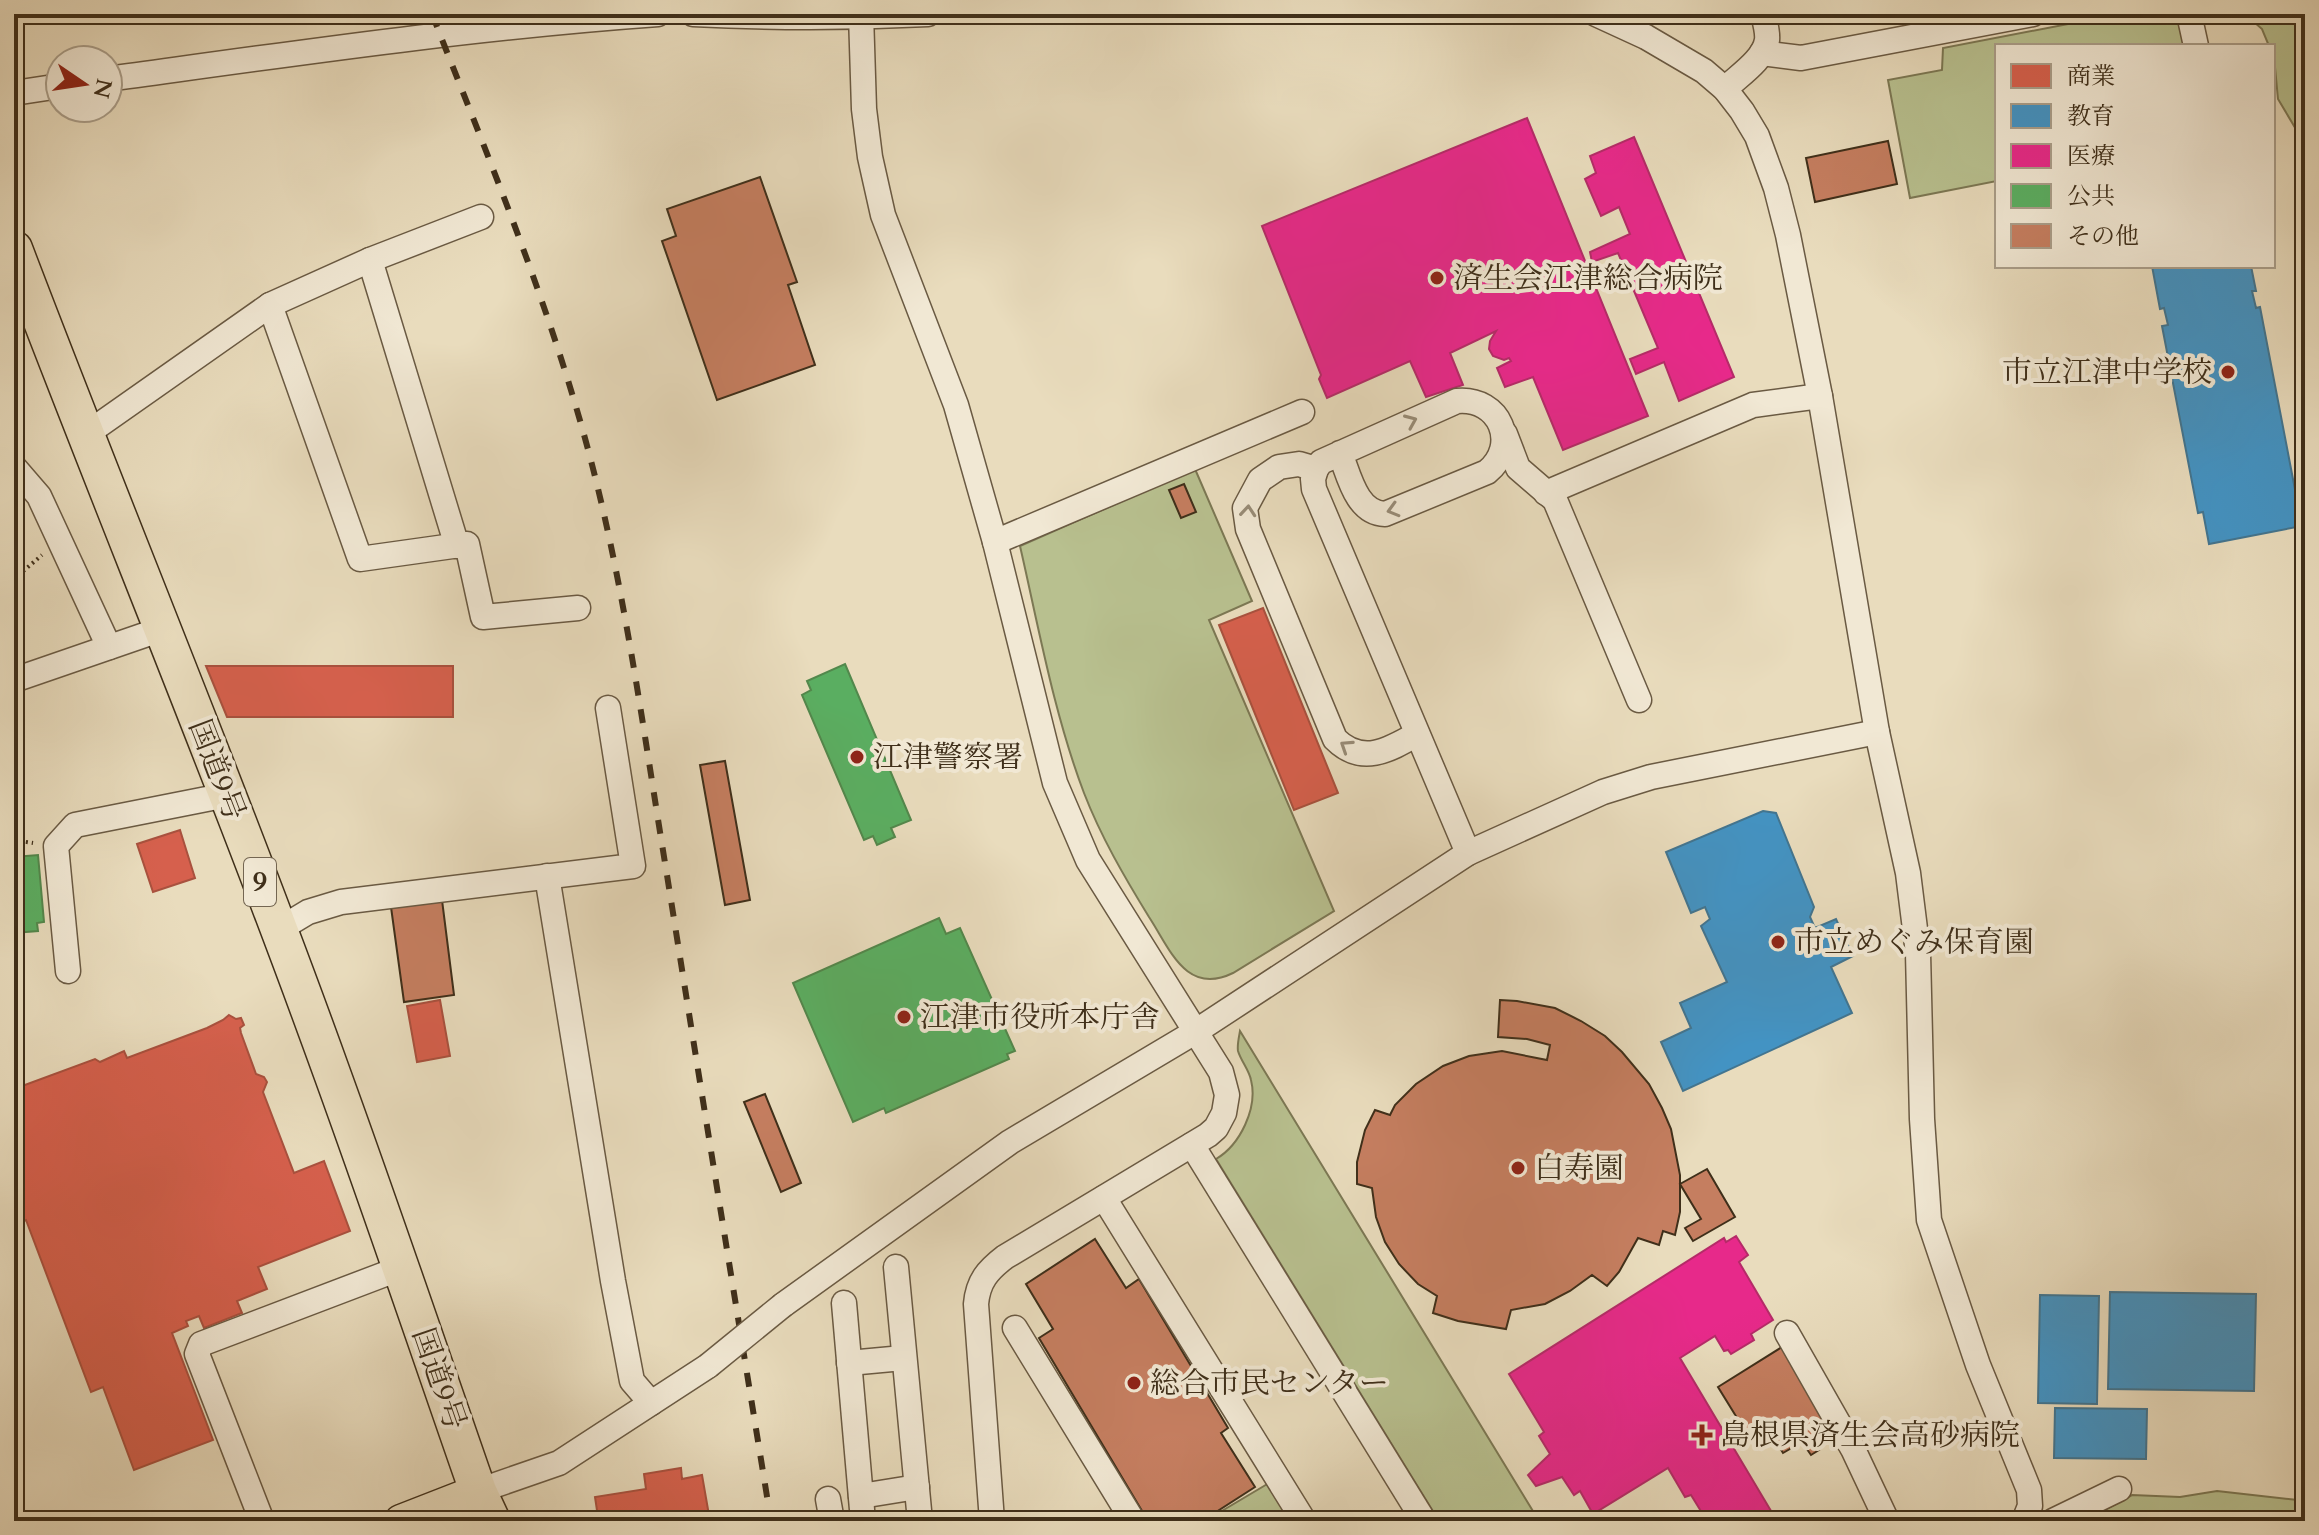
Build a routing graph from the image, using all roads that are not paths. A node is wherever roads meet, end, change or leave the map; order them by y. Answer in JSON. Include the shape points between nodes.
{"nodes":[{"id":1,"x":658,"y":14,"type":"edge"},
{"id":2,"x":693,"y":14,"type":"edge"},
{"id":3,"x":928,"y":14,"type":"edge"},
{"id":4,"x":1596,"y":14,"type":"edge"},
{"id":5,"x":1763,"y":14,"type":"edge"},
{"id":6,"x":2033,"y":14,"type":"edge"},
{"id":7,"x":2189,"y":14,"type":"edge"},
{"id":8,"x":861,"y":15,"type":"edge"},
{"id":9,"x":1945,"y":23,"type":"edge"},
{"id":10,"x":1648,"y":26,"type":"edge"},
{"id":11,"x":2196,"y":44,"type":"edge"},
{"id":12,"x":1762,"y":53,"type":"junction"},
{"id":13,"x":124,"y":77,"type":"edge"},
{"id":14,"x":44,"y":88,"type":"edge"},
{"id":15,"x":1725,"y":89,"type":"junction"},
{"id":16,"x":14,"y":93,"type":"edge"},
{"id":17,"x":481,"y":217,"type":"dead end"},
{"id":18,"x":14,"y":249,"type":"edge"},
{"id":19,"x":370,"y":260,"type":"junction"},
{"id":20,"x":270,"y":305,"type":"junction"},
{"id":21,"x":1820,"y":396,"type":"junction"},
{"id":22,"x":1302,"y":412,"type":"dead end"},
{"id":23,"x":1503,"y":429,"type":"junction"},
{"id":24,"x":85,"y":435,"type":"junction"},
{"id":25,"x":1340,"y":453,"type":"junction"},
{"id":26,"x":14,"y":467,"type":"edge"},
{"id":27,"x":1316,"y":469,"type":"junction"},
{"id":28,"x":1487,"y":472,"type":"junction"},
{"id":29,"x":1546,"y":493,"type":"junction"},
{"id":30,"x":995,"y":542,"type":"junction"},
{"id":31,"x":457,"y":546,"type":"junction"},
{"id":32,"x":578,"y":608,"type":"dead end"},
{"id":33,"x":162,"y":629,"type":"junction"},
{"id":34,"x":109,"y":647,"type":"junction"},
{"id":35,"x":14,"y":680,"type":"edge"},
{"id":36,"x":608,"y":708,"type":"dead end"},
{"id":37,"x":1877,"y":732,"type":"junction"},
{"id":38,"x":1417,"y":734,"type":"junction"},
{"id":39,"x":227,"y":795,"type":"junction"},
{"id":40,"x":1468,"y":853,"type":"junction"},
{"id":41,"x":547,"y":876,"type":"junction"},
{"id":42,"x":278,"y":930,"type":"junction"},
{"id":43,"x":68,"y":971,"type":"dead end"},
{"id":44,"x":1195,"y":1032,"type":"junction"},
{"id":45,"x":1192,"y":1145,"type":"junction"},
{"id":46,"x":1104,"y":1198,"type":"junction"},
{"id":47,"x":896,"y":1267,"type":"dead end"},
{"id":48,"x":401,"y":1268,"type":"junction"},
{"id":49,"x":844,"y":1303,"type":"dead end"},
{"id":50,"x":1015,"y":1328,"type":"dead end"},
{"id":51,"x":1787,"y":1333,"type":"dead end"},
{"id":52,"x":903,"y":1358,"type":"junction"},
{"id":53,"x":849,"y":1363,"type":"junction"},
{"id":54,"x":651,"y":1403,"type":"junction"},
{"id":55,"x":917,"y":1487,"type":"junction"},
{"id":56,"x":2119,"y":1489,"type":"dead end"},
{"id":57,"x":861,"y":1496,"type":"junction"},
{"id":58,"x":485,"y":1506,"type":"edge"},
{"id":59,"x":262,"y":1521,"type":"edge"},
{"id":60,"x":401,"y":1521,"type":"edge"},
{"id":61,"x":863,"y":1521,"type":"edge"},
{"id":62,"x":920,"y":1521,"type":"edge"},
{"id":63,"x":992,"y":1521,"type":"edge"},
{"id":64,"x":1133,"y":1521,"type":"edge"},
{"id":65,"x":1304,"y":1521,"type":"edge"},
{"id":66,"x":1424,"y":1521,"type":"edge"},
{"id":67,"x":1887,"y":1521,"type":"edge"},
{"id":68,"x":2024,"y":1521,"type":"edge"},
{"id":69,"x":2053,"y":1521,"type":"edge"}],
"edges":[{"from":1,"to":13,"type":"street","via":[[440,34]]},
{"from":2,"to":8,"type":"street"},
{"from":3,"to":8,"type":"street"},
{"from":4,"to":10,"type":"street"},
{"from":5,"to":12,"type":"street","via":[[1767,42]]},
{"from":6,"to":9,"type":"street"},
{"from":7,"to":11,"type":"street"},
{"from":8,"to":30,"type":"street","via":[[864,109],[883,215],[956,405]]},
{"from":9,"to":12,"type":"street","via":[[1801,58]]},
{"from":10,"to":15,"type":"street"},
{"from":12,"to":15,"type":"street"},
{"from":14,"to":16,"type":"street"},
{"from":15,"to":21,"type":"street","via":[[1757,136],[1776,188]]},
{"from":17,"to":19,"type":"street"},
{"from":18,"to":24,"type":"highway","name":"国道9号","number":"9"},
{"from":19,"to":20,"type":"street"},
{"from":19,"to":31,"type":"street"},
{"from":20,"to":24,"type":"street"},
{"from":20,"to":31,"type":"street","via":[[360,559]]},
{"from":21,"to":29,"type":"street","via":[[1753,405]]},
{"from":21,"to":37,"type":"street"},
{"from":22,"to":30,"type":"street"},
{"from":25,"to":23,"type":"street","one_way":true,"via":[[1457,401],[1487,407]]},
{"from":23,"to":28,"type":"street","via":[[1499,458]]},
{"from":23,"to":29,"type":"street","via":[[1518,468]]},
{"from":24,"to":33,"type":"highway","name":"国道9号","number":"9"},
{"from":25,"to":27,"type":"street"},
{"from":28,"to":25,"type":"street","one_way":true,"via":[[1392,512],[1377,513],[1360,501]]},
{"from":26,"to":34,"type":"street","via":[[39,496]]},
{"from":27,"to":38,"type":"street","via":[[1314,489]]},
{"from":38,"to":27,"type":"street","one_way":true,"via":[[1390,749],[1358,754],[1335,739],[1248,529],[1245,508],[1260,480],[1279,467],[1299,464]]},
{"from":28,"to":29,"type":"street","via":[[1522,483],[1542,506],[1633,702],[1555,500]]},
{"from":30,"to":44,"type":"street","via":[[1055,783],[1088,860]]},
{"from":31,"to":32,"type":"street","via":[[467,544],[483,617]]},
{"from":33,"to":34,"type":"street"},
{"from":33,"to":39,"type":"highway","name":"国道9号","number":"9"},
{"from":34,"to":35,"type":"street"},
{"from":36,"to":41,"type":"street","via":[[633,866]]},
{"from":37,"to":40,"type":"street","via":[[1651,777],[1603,792]]},
{"from":37,"to":68,"type":"street","via":[[1908,873],[1918,953],[1929,1220],[1978,1365],[2029,1490]]},
{"from":38,"to":40,"type":"street"},
{"from":39,"to":42,"type":"highway","name":"国道9号","number":"9"},
{"from":39,"to":43,"type":"street","via":[[75,825],[56,846]]},
{"from":40,"to":44,"type":"street"},
{"from":41,"to":42,"type":"street","via":[[341,902],[308,912]]},
{"from":41,"to":54,"type":"street","via":[[632,1381]]},
{"from":42,"to":48,"type":"highway","name":"国道9号","number":"9"},
{"from":44,"to":45,"type":"street","via":[[1216,1062],[1227,1095],[1216,1128]]},
{"from":44,"to":54,"type":"street","bridge":true,"via":[[1010,1142]]},
{"from":45,"to":46,"type":"street"},
{"from":45,"to":66,"type":"street"},
{"from":46,"to":63,"type":"street","via":[[1005,1257],[977,1291]]},
{"from":46,"to":65,"type":"street"},
{"from":47,"to":52,"type":"street"},
{"from":48,"to":58,"type":"highway","name":"国道9号","number":"9"},
{"from":48,"to":59,"type":"street","via":[[198,1348]]},
{"from":49,"to":53,"type":"street"},
{"from":50,"to":64,"type":"street"},
{"from":51,"to":67,"type":"street"},
{"from":52,"to":53,"type":"street"},
{"from":52,"to":55,"type":"street"},
{"from":53,"to":57,"type":"street"},
{"from":54,"to":58,"type":"street"},
{"from":55,"to":57,"type":"street"},
{"from":55,"to":62,"type":"street"},
{"from":56,"to":69,"type":"street"},
{"from":57,"to":61,"type":"street"},
{"from":58,"to":60,"type":"main road"}]}
